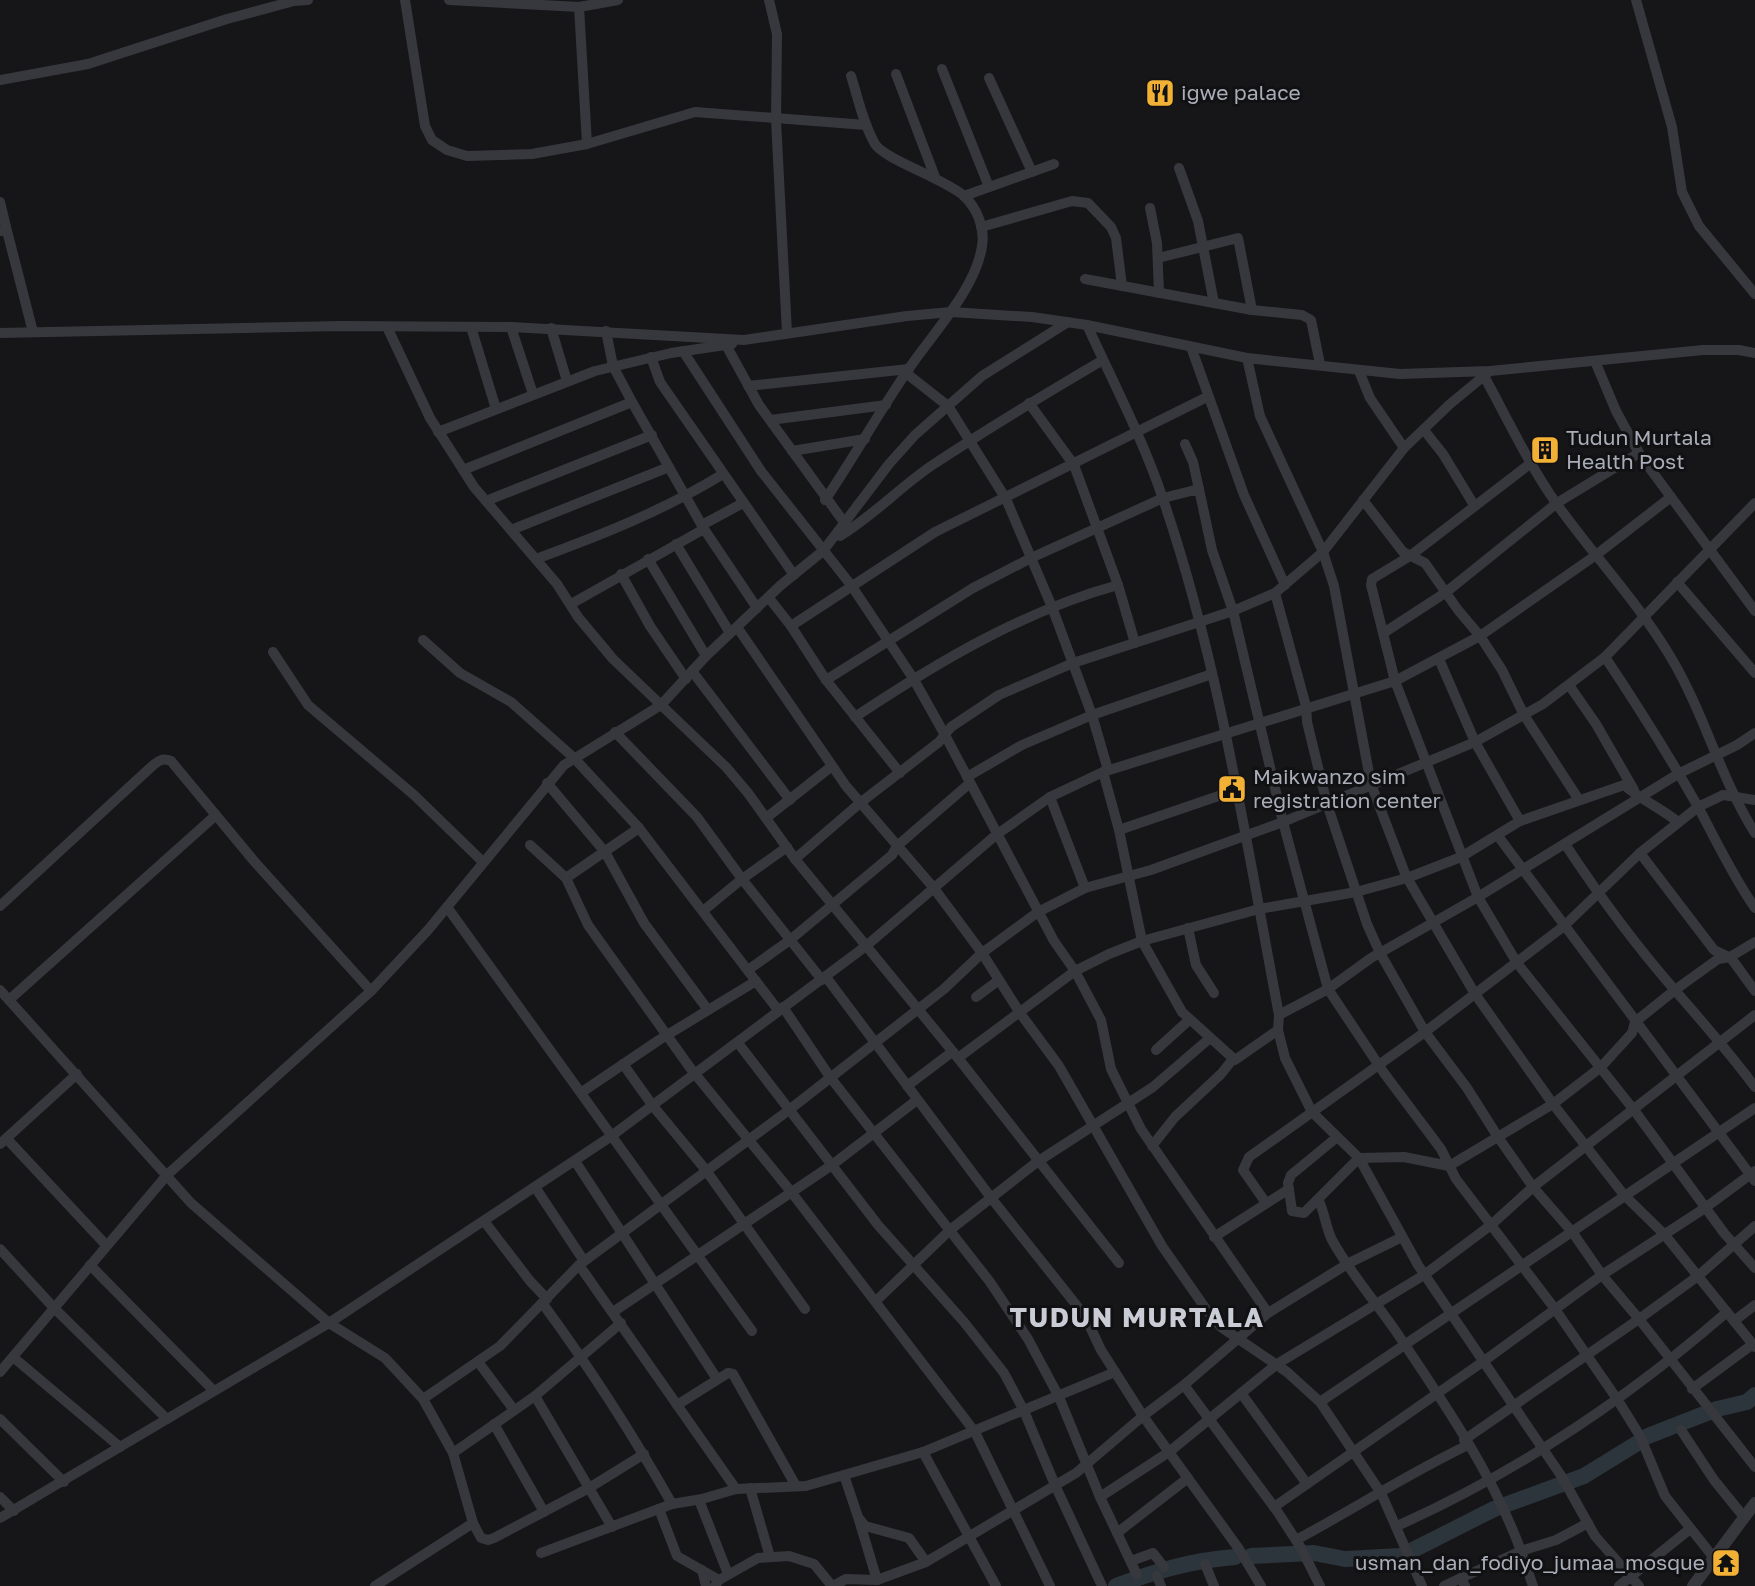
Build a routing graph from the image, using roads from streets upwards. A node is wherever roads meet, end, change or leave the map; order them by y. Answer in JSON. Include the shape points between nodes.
{"nodes":[{"id":1,"x":308,"y":0,"type":"edge"},
{"id":2,"x":405,"y":0,"type":"edge"},
{"id":3,"x":450,"y":0,"type":"edge"},
{"id":4,"x":618,"y":0,"type":"edge"},
{"id":5,"x":769,"y":0,"type":"edge"},
{"id":6,"x":1636,"y":0,"type":"edge"},
{"id":7,"x":579,"y":7,"type":"junction"},
{"id":8,"x":942,"y":69,"type":"dead end"},
{"id":9,"x":896,"y":74,"type":"dead end"},
{"id":10,"x":851,"y":75,"type":"dead end"},
{"id":11,"x":989,"y":78,"type":"dead end"},
{"id":12,"x":0,"y":80,"type":"edge"},
{"id":13,"x":776,"y":120,"type":"junction"},
{"id":14,"x":866,"y":125,"type":"junction"},
{"id":15,"x":587,"y":144,"type":"junction"},
{"id":16,"x":1054,"y":164,"type":"dead end"},
{"id":17,"x":1179,"y":168,"type":"dead end"},
{"id":18,"x":1032,"y":172,"type":"junction"},
{"id":19,"x":935,"y":177,"type":"junction"},
{"id":20,"x":989,"y":187,"type":"junction"},
{"id":21,"x":964,"y":196,"type":"junction"},
{"id":22,"x":0,"y":202,"type":"edge"},
{"id":23,"x":1150,"y":208,"type":"dead end"},
{"id":24,"x":981,"y":227,"type":"junction"},
{"id":25,"x":3,"y":229,"type":"edge"},
{"id":26,"x":1204,"y":247,"type":"junction"},
{"id":27,"x":1158,"y":258,"type":"junction"},
{"id":28,"x":1085,"y":279,"type":"dead end"},
{"id":29,"x":1122,"y":286,"type":"junction"},
{"id":30,"x":1159,"y":293,"type":"junction"},
{"id":31,"x":1755,"y":294,"type":"edge"},
{"id":32,"x":1215,"y":303,"type":"junction"},
{"id":33,"x":1251,"y":310,"type":"junction"},
{"id":34,"x":951,"y":312,"type":"junction"},
{"id":35,"x":1068,"y":322,"type":"junction"},
{"id":36,"x":1087,"y":325,"type":"junction"},
{"id":37,"x":471,"y":327,"type":"junction"},
{"id":38,"x":511,"y":327,"type":"junction"},
{"id":39,"x":388,"y":328,"type":"junction"},
{"id":40,"x":551,"y":328,"type":"junction"},
{"id":41,"x":606,"y":331,"type":"junction"},
{"id":42,"x":33,"y":332,"type":"junction"},
{"id":43,"x":0,"y":333,"type":"edge"},
{"id":44,"x":787,"y":333,"type":"junction"},
{"id":45,"x":744,"y":340,"type":"junction"},
{"id":46,"x":726,"y":345,"type":"junction"},
{"id":47,"x":1191,"y":348,"type":"junction"},
{"id":48,"x":683,"y":351,"type":"junction"},
{"id":49,"x":1755,"y":353,"type":"edge"},
{"id":50,"x":651,"y":357,"type":"junction"},
{"id":51,"x":1247,"y":358,"type":"junction"},
{"id":52,"x":1103,"y":360,"type":"junction"},
{"id":53,"x":1595,"y":361,"type":"junction"},
{"id":54,"x":1320,"y":364,"type":"junction"},
{"id":55,"x":613,"y":366,"type":"junction"},
{"id":56,"x":907,"y":371,"type":"junction"},
{"id":57,"x":1359,"y":371,"type":"junction"},
{"id":58,"x":1487,"y":373,"type":"junction"},
{"id":59,"x":567,"y":381,"type":"junction"},
{"id":60,"x":748,"y":386,"type":"junction"},
{"id":61,"x":533,"y":394,"type":"junction"},
{"id":62,"x":1207,"y":397,"type":"junction"},
{"id":63,"x":632,"y":402,"type":"junction"},
{"id":64,"x":1029,"y":403,"type":"junction"},
{"id":65,"x":886,"y":405,"type":"junction"},
{"id":66,"x":948,"y":406,"type":"junction"},
{"id":67,"x":496,"y":409,"type":"junction"},
{"id":68,"x":770,"y":420,"type":"junction"},
{"id":69,"x":1424,"y":430,"type":"junction"},
{"id":70,"x":438,"y":432,"type":"junction"},
{"id":71,"x":1137,"y":434,"type":"junction"},
{"id":72,"x":652,"y":435,"type":"junction"},
{"id":73,"x":865,"y":439,"type":"junction"},
{"id":74,"x":970,"y":443,"type":"junction"},
{"id":75,"x":1185,"y":444,"type":"dead end"},
{"id":76,"x":1404,"y":448,"type":"junction"},
{"id":77,"x":792,"y":451,"type":"junction"},
{"id":78,"x":1639,"y":453,"type":"junction"},
{"id":79,"x":1531,"y":463,"type":"junction"},
{"id":80,"x":1074,"y":465,"type":"junction"},
{"id":81,"x":669,"y":467,"type":"junction"},
{"id":82,"x":463,"y":470,"type":"junction"},
{"id":83,"x":723,"y":474,"type":"junction"},
{"id":84,"x":1199,"y":489,"type":"junction"},
{"id":85,"x":1671,"y":496,"type":"junction"},
{"id":86,"x":686,"y":497,"type":"junction"},
{"id":87,"x":1163,"y":498,"type":"junction"},
{"id":88,"x":1006,"y":499,"type":"junction"},
{"id":89,"x":825,"y":500,"type":"junction"},
{"id":90,"x":1363,"y":500,"type":"junction"},
{"id":91,"x":486,"y":501,"type":"junction"},
{"id":92,"x":743,"y":503,"type":"junction"},
{"id":93,"x":1755,"y":503,"type":"edge"},
{"id":94,"x":1557,"y":504,"type":"junction"},
{"id":95,"x":1474,"y":505,"type":"junction"},
{"id":96,"x":846,"y":525,"type":"junction"},
{"id":97,"x":703,"y":527,"type":"junction"},
{"id":98,"x":1097,"y":528,"type":"junction"},
{"id":99,"x":511,"y":530,"type":"junction"},
{"id":100,"x":833,"y":540,"type":"junction"},
{"id":101,"x":676,"y":544,"type":"junction"},
{"id":102,"x":1710,"y":548,"type":"junction"},
{"id":103,"x":823,"y":551,"type":"junction"},
{"id":104,"x":1323,"y":552,"type":"junction"},
{"id":105,"x":1596,"y":555,"type":"junction"},
{"id":106,"x":1410,"y":556,"type":"junction"},
{"id":107,"x":1031,"y":558,"type":"junction"},
{"id":108,"x":536,"y":559,"type":"junction"},
{"id":109,"x":648,"y":559,"type":"junction"},
{"id":110,"x":621,"y":574,"type":"junction"},
{"id":111,"x":794,"y":575,"type":"junction"},
{"id":112,"x":1677,"y":582,"type":"junction"},
{"id":113,"x":851,"y":585,"type":"junction"},
{"id":114,"x":1118,"y":585,"type":"junction"},
{"id":115,"x":1285,"y":585,"type":"junction"},
{"id":116,"x":1755,"y":589,"type":"edge"},
{"id":117,"x":1275,"y":593,"type":"junction"},
{"id":118,"x":1445,"y":593,"type":"junction"},
{"id":119,"x":1744,"y":596,"type":"junction"},
{"id":120,"x":769,"y":598,"type":"junction"},
{"id":121,"x":571,"y":604,"type":"junction"},
{"id":122,"x":1052,"y":607,"type":"junction"},
{"id":123,"x":757,"y":608,"type":"junction"},
{"id":124,"x":1755,"y":610,"type":"edge"},
{"id":125,"x":1233,"y":611,"type":"junction"},
{"id":126,"x":1645,"y":616,"type":"junction"},
{"id":127,"x":1200,"y":621,"type":"junction"},
{"id":128,"x":791,"y":626,"type":"junction"},
{"id":129,"x":734,"y":630,"type":"junction"},
{"id":130,"x":1385,"y":632,"type":"junction"},
{"id":131,"x":1480,"y":636,"type":"junction"},
{"id":132,"x":888,"y":639,"type":"junction"},
{"id":133,"x":423,"y":640,"type":"dead end"},
{"id":134,"x":1136,"y":643,"type":"junction"},
{"id":135,"x":273,"y":652,"type":"dead end"},
{"id":136,"x":706,"y":656,"type":"junction"},
{"id":137,"x":1605,"y":657,"type":"junction"},
{"id":138,"x":1439,"y":659,"type":"junction"},
{"id":139,"x":1073,"y":663,"type":"junction"},
{"id":140,"x":1755,"y":673,"type":"edge"},
{"id":141,"x":1212,"y":674,"type":"junction"},
{"id":142,"x":689,"y":675,"type":"junction"},
{"id":143,"x":913,"y":678,"type":"junction"},
{"id":144,"x":826,"y":680,"type":"junction"},
{"id":145,"x":1395,"y":681,"type":"junction"},
{"id":146,"x":1569,"y":685,"type":"junction"},
{"id":147,"x":1356,"y":693,"type":"junction"},
{"id":148,"x":661,"y":705,"type":"junction"},
{"id":149,"x":1306,"y":706,"type":"junction"},
{"id":150,"x":1092,"y":715,"type":"junction"},
{"id":151,"x":1524,"y":715,"type":"junction"},
{"id":152,"x":855,"y":717,"type":"junction"},
{"id":153,"x":1259,"y":724,"type":"junction"},
{"id":154,"x":615,"y":732,"type":"junction"},
{"id":155,"x":1226,"y":733,"type":"junction"},
{"id":156,"x":1755,"y":733,"type":"edge"},
{"id":157,"x":945,"y":735,"type":"junction"},
{"id":158,"x":1475,"y":742,"type":"junction"},
{"id":159,"x":1718,"y":755,"type":"junction"},
{"id":160,"x":573,"y":757,"type":"junction"},
{"id":161,"x":1425,"y":763,"type":"junction"},
{"id":162,"x":832,"y":766,"type":"junction"},
{"id":163,"x":1106,"y":771,"type":"junction"},
{"id":164,"x":900,"y":773,"type":"junction"},
{"id":165,"x":1678,"y":774,"type":"junction"},
{"id":166,"x":969,"y":780,"type":"junction"},
{"id":167,"x":547,"y":783,"type":"junction"},
{"id":168,"x":1371,"y":784,"type":"junction"},
{"id":169,"x":1236,"y":790,"type":"junction"},
{"id":170,"x":1735,"y":796,"type":"junction"},
{"id":171,"x":1050,"y":797,"type":"junction"},
{"id":172,"x":1639,"y":798,"type":"junction"},
{"id":173,"x":790,"y":800,"type":"junction"},
{"id":174,"x":1579,"y":800,"type":"junction"},
{"id":175,"x":1755,"y":800,"type":"edge"},
{"id":176,"x":860,"y":803,"type":"junction"},
{"id":177,"x":1326,"y":804,"type":"junction"},
{"id":178,"x":1698,"y":807,"type":"junction"},
{"id":179,"x":216,"y":815,"type":"junction"},
{"id":180,"x":766,"y":818,"type":"junction"},
{"id":181,"x":1520,"y":821,"type":"junction"},
{"id":182,"x":1283,"y":822,"type":"junction"},
{"id":183,"x":1678,"y":822,"type":"junction"},
{"id":184,"x":639,"y":828,"type":"junction"},
{"id":185,"x":1119,"y":830,"type":"junction"},
{"id":186,"x":1755,"y":832,"type":"edge"},
{"id":187,"x":996,"y":835,"type":"junction"},
{"id":188,"x":1244,"y":836,"type":"junction"},
{"id":189,"x":1498,"y":836,"type":"junction"},
{"id":190,"x":1565,"y":844,"type":"junction"},
{"id":191,"x":530,"y":845,"type":"dead end"},
{"id":192,"x":897,"y":846,"type":"junction"},
{"id":193,"x":787,"y":848,"type":"junction"},
{"id":194,"x":604,"y":852,"type":"junction"},
{"id":195,"x":1640,"y":853,"type":"junction"},
{"id":196,"x":1461,"y":857,"type":"junction"},
{"id":197,"x":795,"y":859,"type":"junction"},
{"id":198,"x":483,"y":862,"type":"junction"},
{"id":199,"x":1522,"y":870,"type":"junction"},
{"id":200,"x":1126,"y":875,"type":"junction"},
{"id":201,"x":566,"y":878,"type":"junction"},
{"id":202,"x":1407,"y":878,"type":"junction"},
{"id":203,"x":742,"y":879,"type":"junction"},
{"id":204,"x":933,"y":887,"type":"junction"},
{"id":205,"x":1085,"y":888,"type":"junction"},
{"id":206,"x":1356,"y":892,"type":"junction"},
{"id":207,"x":1598,"y":894,"type":"junction"},
{"id":208,"x":1478,"y":897,"type":"junction"},
{"id":209,"x":1305,"y":901,"type":"junction"},
{"id":210,"x":833,"y":904,"type":"junction"},
{"id":211,"x":0,"y":906,"type":"edge"},
{"id":212,"x":447,"y":907,"type":"junction"},
{"id":213,"x":1755,"y":908,"type":"edge"},
{"id":214,"x":1259,"y":909,"type":"junction"},
{"id":215,"x":703,"y":911,"type":"junction"},
{"id":216,"x":1038,"y":912,"type":"junction"},
{"id":217,"x":1432,"y":922,"type":"junction"},
{"id":218,"x":1564,"y":926,"type":"junction"},
{"id":219,"x":1188,"y":928,"type":"junction"},
{"id":220,"x":790,"y":940,"type":"junction"},
{"id":221,"x":1142,"y":941,"type":"junction"},
{"id":222,"x":1755,"y":942,"type":"edge"},
{"id":223,"x":866,"y":946,"type":"junction"},
{"id":224,"x":982,"y":953,"type":"junction"},
{"id":225,"x":1380,"y":953,"type":"junction"},
{"id":226,"x":1730,"y":957,"type":"junction"},
{"id":227,"x":1517,"y":963,"type":"junction"},
{"id":228,"x":748,"y":970,"type":"junction"},
{"id":229,"x":1075,"y":971,"type":"junction"},
{"id":230,"x":824,"y":979,"type":"junction"},
{"id":231,"x":999,"y":980,"type":"junction"},
{"id":232,"x":756,"y":981,"type":"junction"},
{"id":233,"x":1328,"y":989,"type":"junction"},
{"id":234,"x":0,"y":990,"type":"edge"},
{"id":235,"x":1675,"y":990,"type":"junction"},
{"id":236,"x":371,"y":991,"type":"junction"},
{"id":237,"x":1755,"y":991,"type":"edge"},
{"id":238,"x":1214,"y":993,"type":"dead end"},
{"id":239,"x":1475,"y":994,"type":"junction"},
{"id":240,"x":976,"y":997,"type":"dead end"},
{"id":241,"x":9,"y":1000,"type":"junction"},
{"id":242,"x":781,"y":1009,"type":"junction"},
{"id":243,"x":708,"y":1010,"type":"junction"},
{"id":244,"x":917,"y":1010,"type":"junction"},
{"id":245,"x":1020,"y":1012,"type":"junction"},
{"id":246,"x":1755,"y":1015,"type":"edge"},
{"id":247,"x":1279,"y":1016,"type":"junction"},
{"id":248,"x":1189,"y":1020,"type":"junction"},
{"id":249,"x":1635,"y":1022,"type":"junction"},
{"id":250,"x":1278,"y":1030,"type":"junction"},
{"id":251,"x":1425,"y":1032,"type":"junction"},
{"id":252,"x":666,"y":1036,"type":"junction"},
{"id":253,"x":1210,"y":1038,"type":"junction"},
{"id":254,"x":1721,"y":1041,"type":"junction"},
{"id":255,"x":738,"y":1043,"type":"junction"},
{"id":256,"x":874,"y":1043,"type":"junction"},
{"id":257,"x":1156,"y":1050,"type":"dead end"},
{"id":258,"x":955,"y":1055,"type":"junction"},
{"id":259,"x":1233,"y":1059,"type":"junction"},
{"id":260,"x":623,"y":1064,"type":"junction"},
{"id":261,"x":1378,"y":1065,"type":"junction"},
{"id":262,"x":1600,"y":1067,"type":"junction"},
{"id":263,"x":77,"y":1074,"type":"junction"},
{"id":264,"x":697,"y":1075,"type":"junction"},
{"id":265,"x":1676,"y":1076,"type":"junction"},
{"id":266,"x":830,"y":1077,"type":"junction"},
{"id":267,"x":907,"y":1086,"type":"junction"},
{"id":268,"x":1755,"y":1087,"type":"edge"},
{"id":269,"x":582,"y":1092,"type":"junction"},
{"id":270,"x":917,"y":1100,"type":"junction"},
{"id":271,"x":1127,"y":1104,"type":"junction"},
{"id":272,"x":1553,"y":1104,"type":"junction"},
{"id":273,"x":653,"y":1106,"type":"junction"},
{"id":274,"x":1755,"y":1108,"type":"edge"},
{"id":275,"x":789,"y":1110,"type":"junction"},
{"id":276,"x":1634,"y":1110,"type":"junction"},
{"id":277,"x":1312,"y":1112,"type":"junction"},
{"id":278,"x":1094,"y":1125,"type":"junction"},
{"id":279,"x":1719,"y":1134,"type":"junction"},
{"id":280,"x":875,"y":1135,"type":"junction"},
{"id":281,"x":610,"y":1137,"type":"junction"},
{"id":282,"x":1498,"y":1137,"type":"junction"},
{"id":283,"x":1336,"y":1138,"type":"junction"},
{"id":284,"x":748,"y":1141,"type":"junction"},
{"id":285,"x":3,"y":1142,"type":"edge"},
{"id":286,"x":1152,"y":1146,"type":"junction"},
{"id":287,"x":1588,"y":1147,"type":"junction"},
{"id":288,"x":1359,"y":1158,"type":"junction"},
{"id":289,"x":575,"y":1161,"type":"junction"},
{"id":290,"x":1038,"y":1162,"type":"junction"},
{"id":291,"x":1674,"y":1164,"type":"junction"},
{"id":292,"x":832,"y":1165,"type":"junction"},
{"id":293,"x":1449,"y":1166,"type":"junction"},
{"id":294,"x":705,"y":1169,"type":"junction"},
{"id":295,"x":167,"y":1174,"type":"junction"},
{"id":296,"x":1753,"y":1176,"type":"edge"},
{"id":297,"x":535,"y":1187,"type":"junction"},
{"id":298,"x":1533,"y":1187,"type":"junction"},
{"id":299,"x":1288,"y":1189,"type":"junction"},
{"id":300,"x":792,"y":1193,"type":"junction"},
{"id":301,"x":1624,"y":1195,"type":"junction"},
{"id":302,"x":992,"y":1199,"type":"junction"},
{"id":303,"x":1318,"y":1201,"type":"junction"},
{"id":304,"x":1266,"y":1203,"type":"junction"},
{"id":305,"x":661,"y":1204,"type":"junction"},
{"id":306,"x":1705,"y":1208,"type":"junction"},
{"id":307,"x":484,"y":1221,"type":"junction"},
{"id":308,"x":745,"y":1225,"type":"junction"},
{"id":309,"x":1491,"y":1225,"type":"junction"},
{"id":310,"x":1755,"y":1226,"type":"edge"},
{"id":311,"x":950,"y":1230,"type":"junction"},
{"id":312,"x":621,"y":1233,"type":"junction"},
{"id":313,"x":1573,"y":1233,"type":"junction"},
{"id":314,"x":1664,"y":1234,"type":"junction"},
{"id":315,"x":1214,"y":1237,"type":"junction"},
{"id":316,"x":1402,"y":1237,"type":"junction"},
{"id":317,"x":106,"y":1245,"type":"junction"},
{"id":318,"x":1734,"y":1245,"type":"junction"},
{"id":319,"x":0,"y":1249,"type":"edge"},
{"id":320,"x":699,"y":1255,"type":"junction"},
{"id":321,"x":582,"y":1263,"type":"junction"},
{"id":322,"x":1119,"y":1263,"type":"dead end"},
{"id":323,"x":1349,"y":1263,"type":"junction"},
{"id":324,"x":90,"y":1265,"type":"junction"},
{"id":325,"x":915,"y":1265,"type":"junction"},
{"id":326,"x":1521,"y":1265,"type":"junction"},
{"id":327,"x":1755,"y":1268,"type":"edge"},
{"id":328,"x":1424,"y":1275,"type":"junction"},
{"id":329,"x":1602,"y":1275,"type":"junction"},
{"id":330,"x":1698,"y":1276,"type":"junction"},
{"id":331,"x":656,"y":1285,"type":"junction"},
{"id":332,"x":545,"y":1301,"type":"junction"},
{"id":333,"x":876,"y":1301,"type":"junction"},
{"id":334,"x":1755,"y":1305,"type":"edge"},
{"id":335,"x":1376,"y":1306,"type":"junction"},
{"id":336,"x":54,"y":1308,"type":"junction"},
{"id":337,"x":805,"y":1309,"type":"dead end"},
{"id":338,"x":1555,"y":1309,"type":"junction"},
{"id":339,"x":613,"y":1312,"type":"junction"},
{"id":340,"x":1727,"y":1312,"type":"junction"},
{"id":341,"x":1268,"y":1313,"type":"junction"},
{"id":342,"x":1452,"y":1314,"type":"junction"},
{"id":343,"x":1639,"y":1320,"type":"junction"},
{"id":344,"x":1734,"y":1322,"type":"junction"},
{"id":345,"x":329,"y":1323,"type":"junction"},
{"id":346,"x":621,"y":1323,"type":"junction"},
{"id":347,"x":752,"y":1331,"type":"dead end"},
{"id":348,"x":1239,"y":1338,"type":"junction"},
{"id":349,"x":1754,"y":1345,"type":"edge"},
{"id":350,"x":1404,"y":1346,"type":"junction"},
{"id":351,"x":581,"y":1355,"type":"junction"},
{"id":352,"x":1587,"y":1356,"type":"junction"},
{"id":353,"x":13,"y":1357,"type":"junction"},
{"id":354,"x":1670,"y":1361,"type":"junction"},
{"id":355,"x":1484,"y":1362,"type":"junction"},
{"id":356,"x":479,"y":1363,"type":"junction"},
{"id":357,"x":1277,"y":1364,"type":"junction"},
{"id":358,"x":0,"y":1371,"type":"edge"},
{"id":359,"x":1115,"y":1372,"type":"junction"},
{"id":360,"x":717,"y":1379,"type":"junction"},
{"id":361,"x":1184,"y":1385,"type":"junction"},
{"id":362,"x":1692,"y":1389,"type":"junction"},
{"id":363,"x":213,"y":1390,"type":"junction"},
{"id":364,"x":1241,"y":1393,"type":"junction"},
{"id":365,"x":1436,"y":1394,"type":"junction"},
{"id":366,"x":535,"y":1396,"type":"junction"},
{"id":367,"x":1059,"y":1397,"type":"junction"},
{"id":368,"x":423,"y":1399,"type":"junction"},
{"id":369,"x":1617,"y":1399,"type":"junction"},
{"id":370,"x":1320,"y":1402,"type":"junction"},
{"id":371,"x":677,"y":1406,"type":"junction"},
{"id":372,"x":1514,"y":1407,"type":"junction"},
{"id":373,"x":514,"y":1410,"type":"junction"},
{"id":374,"x":1024,"y":1412,"type":"junction"},
{"id":375,"x":1143,"y":1416,"type":"junction"},
{"id":376,"x":0,"y":1419,"type":"edge"},
{"id":377,"x":167,"y":1419,"type":"junction"},
{"id":378,"x":1209,"y":1419,"type":"junction"},
{"id":379,"x":494,"y":1424,"type":"junction"},
{"id":380,"x":1681,"y":1430,"type":"dead end"},
{"id":381,"x":975,"y":1432,"type":"junction"},
{"id":382,"x":1466,"y":1442,"type":"junction"},
{"id":383,"x":120,"y":1447,"type":"junction"},
{"id":384,"x":1543,"y":1450,"type":"junction"},
{"id":385,"x":923,"y":1452,"type":"junction"},
{"id":386,"x":1169,"y":1452,"type":"junction"},
{"id":387,"x":1354,"y":1452,"type":"junction"},
{"id":388,"x":453,"y":1453,"type":"junction"},
{"id":389,"x":644,"y":1454,"type":"junction"},
{"id":390,"x":1086,"y":1464,"type":"junction"},
{"id":391,"x":1755,"y":1467,"type":"edge"},
{"id":392,"x":844,"y":1475,"type":"junction"},
{"id":393,"x":1188,"y":1478,"type":"junction"},
{"id":394,"x":1490,"y":1480,"type":"junction"},
{"id":395,"x":64,"y":1482,"type":"junction"},
{"id":396,"x":1306,"y":1484,"type":"junction"},
{"id":397,"x":1054,"y":1485,"type":"junction"},
{"id":398,"x":796,"y":1486,"type":"junction"},
{"id":399,"x":589,"y":1488,"type":"junction"},
{"id":400,"x":750,"y":1488,"type":"junction"},
{"id":401,"x":736,"y":1489,"type":"junction"},
{"id":402,"x":1381,"y":1493,"type":"junction"},
{"id":403,"x":0,"y":1497,"type":"edge"},
{"id":404,"x":1100,"y":1497,"type":"junction"},
{"id":405,"x":699,"y":1500,"type":"junction"},
{"id":406,"x":1755,"y":1503,"type":"edge"},
{"id":407,"x":672,"y":1504,"type":"junction"},
{"id":408,"x":1274,"y":1507,"type":"junction"},
{"id":409,"x":659,"y":1509,"type":"junction"},
{"id":410,"x":14,"y":1511,"type":"junction"},
{"id":411,"x":1013,"y":1511,"type":"junction"},
{"id":412,"x":544,"y":1512,"type":"junction"},
{"id":413,"x":858,"y":1516,"type":"junction"},
{"id":414,"x":1744,"y":1517,"type":"junction"},
{"id":415,"x":0,"y":1518,"type":"edge"},
{"id":416,"x":473,"y":1522,"type":"junction"},
{"id":417,"x":1588,"y":1523,"type":"junction"},
{"id":418,"x":1397,"y":1526,"type":"junction"},
{"id":419,"x":612,"y":1527,"type":"junction"},
{"id":420,"x":1690,"y":1529,"type":"junction"},
{"id":421,"x":1117,"y":1533,"type":"junction"},
{"id":422,"x":970,"y":1537,"type":"junction"},
{"id":423,"x":1300,"y":1548,"type":"junction"},
{"id":424,"x":1521,"y":1551,"type":"junction"},
{"id":425,"x":541,"y":1554,"type":"dead end"},
{"id":426,"x":770,"y":1557,"type":"junction"},
{"id":427,"x":1714,"y":1558,"type":"junction"},
{"id":428,"x":1131,"y":1561,"type":"junction"},
{"id":429,"x":926,"y":1562,"type":"junction"},
{"id":430,"x":1204,"y":1564,"type":"dead end"},
{"id":431,"x":702,"y":1570,"type":"junction"},
{"id":432,"x":1137,"y":1575,"type":"dead end"},
{"id":433,"x":390,"y":1576,"type":"junction"},
{"id":434,"x":1161,"y":1576,"type":"edge"},
{"id":435,"x":721,"y":1580,"type":"edge"},
{"id":436,"x":878,"y":1580,"type":"junction"},
{"id":437,"x":1463,"y":1582,"type":"edge"},
{"id":438,"x":1635,"y":1582,"type":"edge"},
{"id":439,"x":375,"y":1586,"type":"edge"},
{"id":440,"x":396,"y":1586,"type":"edge"},
{"id":441,"x":706,"y":1586,"type":"edge"},
{"id":442,"x":833,"y":1586,"type":"edge"},
{"id":443,"x":996,"y":1586,"type":"edge"},
{"id":444,"x":1050,"y":1586,"type":"edge"},
{"id":445,"x":1102,"y":1586,"type":"edge"},
{"id":446,"x":1214,"y":1586,"type":"edge"},
{"id":447,"x":1261,"y":1586,"type":"edge"},
{"id":448,"x":1320,"y":1586,"type":"edge"},
{"id":449,"x":1422,"y":1586,"type":"edge"},
{"id":450,"x":1444,"y":1586,"type":"edge"},
{"id":451,"x":1533,"y":1586,"type":"edge"},
{"id":452,"x":1619,"y":1586,"type":"edge"},
{"id":453,"x":1693,"y":1586,"type":"edge"}],
"edges":[{"from":1,"to":12,"type":"street","via":[[227,19],[88,64]]},
{"from":2,"to":15,"type":"street","via":[[425,126],[432,140],[467,156],[532,154]]},
{"from":3,"to":7,"type":"street"},
{"from":4,"to":7,"type":"street"},
{"from":5,"to":13,"type":"street","via":[[777,34]]},
{"from":6,"to":31,"type":"street","via":[[1672,127],[1682,192],[1700,226]]},
{"from":7,"to":15,"type":"street"},
{"from":8,"to":20,"type":"street"},
{"from":9,"to":19,"type":"street"},
{"from":10,"to":14,"type":"street"},
{"from":11,"to":18,"type":"street"},
{"from":13,"to":14,"type":"street"},
{"from":13,"to":15,"type":"street","via":[[695,112]]},
{"from":13,"to":44,"type":"street"},
{"from":14,"to":19,"type":"street","via":[[885,153]]},
{"from":16,"to":18,"type":"street"},
{"from":17,"to":26,"type":"street"},
{"from":18,"to":20,"type":"street"},
{"from":19,"to":21,"type":"street"},
{"from":20,"to":21,"type":"street"},
{"from":21,"to":24,"type":"street","via":[[976,209]]},
{"from":22,"to":25,"type":"street"},
{"from":23,"to":27,"type":"street"},
{"from":24,"to":29,"type":"street","via":[[1072,201],[1088,204],[1097,209],[1116,238]]},
{"from":24,"to":34,"type":"street","via":[[977,264]]},
{"from":25,"to":42,"type":"street"},
{"from":26,"to":27,"type":"street"},
{"from":26,"to":32,"type":"street"},
{"from":26,"to":33,"type":"street","via":[[1238,238]]},
{"from":27,"to":30,"type":"street"},
{"from":28,"to":29,"type":"street"},
{"from":29,"to":30,"type":"street"},
{"from":30,"to":32,"type":"street"},
{"from":32,"to":33,"type":"street"},
{"from":33,"to":54,"type":"street","via":[[1302,315],[1311,320]]},
{"from":34,"to":35,"type":"street"},
{"from":34,"to":44,"type":"street"},
{"from":34,"to":56,"type":"street"},
{"from":35,"to":36,"type":"street"},
{"from":35,"to":66,"type":"street","via":[[982,376]]},
{"from":36,"to":47,"type":"street"},
{"from":36,"to":52,"type":"street"},
{"from":37,"to":38,"type":"street"},
{"from":37,"to":39,"type":"street"},
{"from":37,"to":67,"type":"street"},
{"from":38,"to":40,"type":"street"},
{"from":38,"to":61,"type":"street"},
{"from":39,"to":42,"type":"street"},
{"from":39,"to":70,"type":"street"},
{"from":40,"to":41,"type":"street"},
{"from":40,"to":59,"type":"street"},
{"from":41,"to":45,"type":"street"},
{"from":41,"to":55,"type":"street"},
{"from":42,"to":43,"type":"street"},
{"from":44,"to":45,"type":"street"},
{"from":45,"to":46,"type":"street"},
{"from":46,"to":48,"type":"street"},
{"from":46,"to":60,"type":"street"},
{"from":47,"to":51,"type":"street"},
{"from":47,"to":62,"type":"street"},
{"from":48,"to":50,"type":"street"},
{"from":48,"to":103,"type":"street","via":[[761,471]]},
{"from":49,"to":53,"type":"street","via":[[1703,350]]},
{"from":50,"to":55,"type":"street"},
{"from":50,"to":83,"type":"street","via":[[660,382]]},
{"from":51,"to":54,"type":"street"},
{"from":51,"to":104,"type":"street","via":[[1260,416]]},
{"from":52,"to":64,"type":"street"},
{"from":52,"to":71,"type":"street"},
{"from":53,"to":58,"type":"street"},
{"from":53,"to":78,"type":"street"},
{"from":54,"to":57,"type":"street"},
{"from":55,"to":59,"type":"street"},
{"from":55,"to":63,"type":"street"},
{"from":56,"to":60,"type":"street"},
{"from":56,"to":65,"type":"street"},
{"from":56,"to":66,"type":"street"},
{"from":57,"to":58,"type":"street"},
{"from":57,"to":76,"type":"street","via":[[1370,398]]},
{"from":58,"to":69,"type":"street"},
{"from":58,"to":79,"type":"street"},
{"from":59,"to":61,"type":"street"},
{"from":60,"to":68,"type":"street"},
{"from":61,"to":67,"type":"street"},
{"from":62,"to":71,"type":"street"},
{"from":62,"to":115,"type":"street","via":[[1244,495]]},
{"from":63,"to":72,"type":"street"},
{"from":63,"to":82,"type":"street"},
{"from":64,"to":74,"type":"street"},
{"from":64,"to":80,"type":"street"},
{"from":65,"to":68,"type":"street"},
{"from":65,"to":73,"type":"street"},
{"from":66,"to":74,"type":"street"},
{"from":66,"to":96,"type":"street","via":[[890,464]]},
{"from":67,"to":70,"type":"street"},
{"from":68,"to":77,"type":"street"},
{"from":69,"to":76,"type":"street"},
{"from":69,"to":95,"type":"street"},
{"from":70,"to":82,"type":"street"},
{"from":71,"to":80,"type":"street"},
{"from":71,"to":87,"type":"street"},
{"from":72,"to":81,"type":"street"},
{"from":72,"to":91,"type":"street"},
{"from":73,"to":77,"type":"street"},
{"from":73,"to":89,"type":"street"},
{"from":74,"to":88,"type":"street"},
{"from":74,"to":100,"type":"street","via":[[929,468],[859,525]]},
{"from":75,"to":84,"type":"street"},
{"from":76,"to":90,"type":"street"},
{"from":77,"to":89,"type":"street"},
{"from":78,"to":85,"type":"street"},
{"from":78,"to":94,"type":"street"},
{"from":79,"to":94,"type":"street"},
{"from":79,"to":95,"type":"street"},
{"from":80,"to":88,"type":"street"},
{"from":80,"to":98,"type":"street"},
{"from":81,"to":86,"type":"street"},
{"from":81,"to":99,"type":"street"},
{"from":82,"to":91,"type":"street"},
{"from":83,"to":86,"type":"street"},
{"from":83,"to":92,"type":"street"},
{"from":84,"to":87,"type":"street"},
{"from":84,"to":125,"type":"street","via":[[1212,550]]},
{"from":85,"to":102,"type":"street"},
{"from":85,"to":105,"type":"street"},
{"from":86,"to":97,"type":"street"},
{"from":86,"to":108,"type":"street","via":[[627,525]]},
{"from":87,"to":98,"type":"street"},
{"from":87,"to":127,"type":"street"},
{"from":88,"to":107,"type":"street"},
{"from":88,"to":113,"type":"street","via":[[935,532]]},
{"from":89,"to":96,"type":"street"},
{"from":90,"to":104,"type":"street"},
{"from":90,"to":106,"type":"street"},
{"from":91,"to":99,"type":"street"},
{"from":92,"to":97,"type":"street"},
{"from":92,"to":111,"type":"street"},
{"from":93,"to":102,"type":"street"},
{"from":94,"to":105,"type":"street"},
{"from":94,"to":118,"type":"street"},
{"from":95,"to":106,"type":"street"},
{"from":96,"to":100,"type":"street"},
{"from":97,"to":101,"type":"street"},
{"from":97,"to":123,"type":"street"},
{"from":98,"to":107,"type":"street"},
{"from":98,"to":114,"type":"street"},
{"from":99,"to":108,"type":"street"},
{"from":100,"to":103,"type":"street"},
{"from":101,"to":109,"type":"street"},
{"from":101,"to":129,"type":"street"},
{"from":102,"to":112,"type":"street"},
{"from":102,"to":119,"type":"street"},
{"from":103,"to":111,"type":"street"},
{"from":103,"to":113,"type":"street"},
{"from":104,"to":115,"type":"street"},
{"from":104,"to":147,"type":"street"},
{"from":105,"to":126,"type":"street"},
{"from":105,"to":131,"type":"street"},
{"from":106,"to":118,"type":"street","via":[[1425,563]]},
{"from":106,"to":130,"type":"street","via":[[1371,582]]},
{"from":107,"to":122,"type":"street"},
{"from":107,"to":132,"type":"street"},
{"from":108,"to":121,"type":"street"},
{"from":109,"to":110,"type":"street"},
{"from":109,"to":136,"type":"street"},
{"from":110,"to":121,"type":"street"},
{"from":110,"to":142,"type":"street","via":[[650,626]]},
{"from":111,"to":120,"type":"street"},
{"from":112,"to":126,"type":"street"},
{"from":112,"to":140,"type":"street"},
{"from":113,"to":128,"type":"street"},
{"from":113,"to":132,"type":"street"},
{"from":114,"to":122,"type":"street"},
{"from":114,"to":134,"type":"street"},
{"from":115,"to":117,"type":"street"},
{"from":116,"to":119,"type":"street"},
{"from":117,"to":125,"type":"street"},
{"from":117,"to":149,"type":"street"},
{"from":118,"to":130,"type":"street"},
{"from":118,"to":131,"type":"street"},
{"from":119,"to":124,"type":"street"},
{"from":120,"to":123,"type":"street"},
{"from":120,"to":128,"type":"street"},
{"from":121,"to":148,"type":"street","via":[[613,659]]},
{"from":122,"to":139,"type":"street"},
{"from":122,"to":143,"type":"street"},
{"from":123,"to":129,"type":"street"},
{"from":125,"to":127,"type":"street"},
{"from":125,"to":153,"type":"street"},
{"from":126,"to":137,"type":"street"},
{"from":126,"to":159,"type":"street","via":[[1672,658]]},
{"from":127,"to":134,"type":"street"},
{"from":127,"to":141,"type":"street"},
{"from":128,"to":144,"type":"street"},
{"from":129,"to":136,"type":"street"},
{"from":129,"to":162,"type":"street"},
{"from":130,"to":145,"type":"street"},
{"from":131,"to":138,"type":"street"},
{"from":131,"to":151,"type":"street"},
{"from":132,"to":143,"type":"street"},
{"from":132,"to":144,"type":"street"},
{"from":133,"to":160,"type":"street","via":[[460,673],[511,702]]},
{"from":134,"to":139,"type":"street"},
{"from":135,"to":198,"type":"street","via":[[308,705],[414,795]]},
{"from":136,"to":142,"type":"street"},
{"from":137,"to":146,"type":"street"},
{"from":137,"to":165,"type":"street"},
{"from":138,"to":145,"type":"street"},
{"from":138,"to":158,"type":"street"},
{"from":139,"to":150,"type":"street"},
{"from":139,"to":157,"type":"street","via":[[999,695]]},
{"from":141,"to":150,"type":"street"},
{"from":141,"to":155,"type":"street"},
{"from":142,"to":148,"type":"street"},
{"from":142,"to":173,"type":"street"},
{"from":143,"to":152,"type":"street"},
{"from":143,"to":157,"type":"street"},
{"from":144,"to":152,"type":"street"},
{"from":145,"to":147,"type":"street"},
{"from":145,"to":161,"type":"street"},
{"from":146,"to":151,"type":"street"},
{"from":146,"to":172,"type":"street"},
{"from":147,"to":149,"type":"street"},
{"from":147,"to":168,"type":"street"},
{"from":148,"to":154,"type":"street"},
{"from":148,"to":180,"type":"street","via":[[726,767]]},
{"from":149,"to":153,"type":"street"},
{"from":149,"to":177,"type":"street"},
{"from":150,"to":163,"type":"street"},
{"from":150,"to":166,"type":"street","via":[[1022,745]]},
{"from":151,"to":158,"type":"street"},
{"from":151,"to":174,"type":"street"},
{"from":152,"to":164,"type":"street"},
{"from":153,"to":155,"type":"street"},
{"from":153,"to":182,"type":"street"},
{"from":154,"to":160,"type":"street"},
{"from":154,"to":203,"type":"street","via":[[697,817]]},
{"from":155,"to":163,"type":"street"},
{"from":155,"to":169,"type":"street"},
{"from":156,"to":159,"type":"street"},
{"from":157,"to":164,"type":"street"},
{"from":157,"to":166,"type":"street"},
{"from":158,"to":161,"type":"street"},
{"from":158,"to":181,"type":"street"},
{"from":159,"to":165,"type":"street"},
{"from":159,"to":170,"type":"street"},
{"from":160,"to":167,"type":"street"},
{"from":160,"to":184,"type":"street"},
{"from":161,"to":168,"type":"street"},
{"from":161,"to":196,"type":"street"},
{"from":162,"to":173,"type":"street"},
{"from":162,"to":176,"type":"street"},
{"from":163,"to":171,"type":"street"},
{"from":163,"to":185,"type":"street"},
{"from":164,"to":176,"type":"street"},
{"from":165,"to":172,"type":"street"},
{"from":165,"to":178,"type":"street"},
{"from":166,"to":187,"type":"street"},
{"from":166,"to":192,"type":"street"},
{"from":167,"to":194,"type":"street"},
{"from":167,"to":198,"type":"street"},
{"from":168,"to":177,"type":"street"},
{"from":168,"to":202,"type":"street"},
{"from":169,"to":185,"type":"street"},
{"from":169,"to":188,"type":"street"},
{"from":170,"to":175,"type":"street"},
{"from":170,"to":178,"type":"street","via":[[1723,795]]},
{"from":170,"to":186,"type":"street"},
{"from":171,"to":187,"type":"street"},
{"from":171,"to":205,"type":"street"},
{"from":172,"to":174,"type":"street","via":[[1624,785]]},
{"from":172,"to":183,"type":"street"},
{"from":172,"to":190,"type":"street"},
{"from":173,"to":180,"type":"street"},
{"from":174,"to":181,"type":"street"},
{"from":176,"to":192,"type":"street"},
{"from":176,"to":197,"type":"street"},
{"from":177,"to":182,"type":"street"},
{"from":177,"to":206,"type":"street"},
{"from":178,"to":183,"type":"street"},
{"from":178,"to":213,"type":"street","via":[[1731,872]]},
{"from":179,"to":211,"type":"street","via":[[171,761],[159,760]]},
{"from":179,"to":236,"type":"street"},
{"from":179,"to":241,"type":"street"},
{"from":180,"to":193,"type":"street"},
{"from":181,"to":189,"type":"street"},
{"from":182,"to":188,"type":"street"},
{"from":182,"to":209,"type":"street"},
{"from":183,"to":195,"type":"street"},
{"from":184,"to":194,"type":"street"},
{"from":184,"to":215,"type":"street"},
{"from":185,"to":200,"type":"street"},
{"from":187,"to":204,"type":"street"},
{"from":187,"to":216,"type":"street"},
{"from":188,"to":200,"type":"street","via":[[1151,870]]},
{"from":188,"to":214,"type":"street"},
{"from":189,"to":196,"type":"street"},
{"from":189,"to":199,"type":"street"},
{"from":190,"to":199,"type":"street"},
{"from":190,"to":207,"type":"street"},
{"from":191,"to":201,"type":"street"},
{"from":192,"to":204,"type":"street"},
{"from":192,"to":210,"type":"street","via":[[892,855]]},
{"from":193,"to":197,"type":"street"},
{"from":193,"to":203,"type":"street"},
{"from":194,"to":201,"type":"street"},
{"from":194,"to":243,"type":"street","via":[[644,923]]},
{"from":195,"to":207,"type":"street"},
{"from":195,"to":226,"type":"street","via":[[1714,950]]},
{"from":196,"to":202,"type":"street"},
{"from":196,"to":208,"type":"street"},
{"from":197,"to":210,"type":"street"},
{"from":198,"to":212,"type":"street"},
{"from":199,"to":208,"type":"street"},
{"from":199,"to":218,"type":"street"},
{"from":200,"to":205,"type":"street"},
{"from":200,"to":221,"type":"street"},
{"from":201,"to":252,"type":"street","via":[[588,925]]},
{"from":202,"to":206,"type":"street"},
{"from":202,"to":217,"type":"street"},
{"from":203,"to":215,"type":"street"},
{"from":203,"to":220,"type":"street"},
{"from":204,"to":223,"type":"street"},
{"from":204,"to":224,"type":"street"},
{"from":205,"to":216,"type":"street"},
{"from":206,"to":209,"type":"street"},
{"from":206,"to":225,"type":"street"},
{"from":207,"to":218,"type":"street"},
{"from":207,"to":235,"type":"street"},
{"from":208,"to":217,"type":"street"},
{"from":208,"to":227,"type":"street"},
{"from":209,"to":214,"type":"street"},
{"from":209,"to":233,"type":"street"},
{"from":210,"to":220,"type":"street"},
{"from":210,"to":223,"type":"street"},
{"from":212,"to":236,"type":"street"},
{"from":212,"to":269,"type":"street"},
{"from":214,"to":219,"type":"street"},
{"from":214,"to":247,"type":"street"},
{"from":215,"to":228,"type":"street"},
{"from":216,"to":224,"type":"street"},
{"from":216,"to":229,"type":"street"},
{"from":217,"to":225,"type":"street"},
{"from":217,"to":239,"type":"street"},
{"from":218,"to":227,"type":"street"},
{"from":218,"to":249,"type":"street"},
{"from":219,"to":221,"type":"street"},
{"from":219,"to":238,"type":"street","via":[[1196,965]]},
{"from":220,"to":228,"type":"street"},
{"from":220,"to":230,"type":"street"},
{"from":221,"to":229,"type":"street"},
{"from":221,"to":248,"type":"street"},
{"from":222,"to":226,"type":"street"},
{"from":223,"to":230,"type":"street"},
{"from":223,"to":244,"type":"street"},
{"from":224,"to":231,"type":"street"},
{"from":224,"to":244,"type":"street"},
{"from":225,"to":233,"type":"street"},
{"from":225,"to":251,"type":"street"},
{"from":226,"to":235,"type":"street","via":[[1718,959]]},
{"from":226,"to":237,"type":"street"},
{"from":227,"to":239,"type":"street"},
{"from":227,"to":262,"type":"street"},
{"from":228,"to":232,"type":"street"},
{"from":229,"to":245,"type":"street"},
{"from":229,"to":271,"type":"street","via":[[1101,1020],[1111,1070]]},
{"from":230,"to":242,"type":"street"},
{"from":230,"to":256,"type":"street"},
{"from":231,"to":240,"type":"street"},
{"from":231,"to":245,"type":"street"},
{"from":232,"to":242,"type":"street"},
{"from":232,"to":243,"type":"street"},
{"from":233,"to":247,"type":"street"},
{"from":233,"to":261,"type":"street"},
{"from":234,"to":241,"type":"street"},
{"from":235,"to":249,"type":"street"},
{"from":235,"to":254,"type":"street"},
{"from":236,"to":295,"type":"street"},
{"from":239,"to":251,"type":"street"},
{"from":239,"to":272,"type":"street"},
{"from":241,"to":263,"type":"street"},
{"from":242,"to":255,"type":"street"},
{"from":242,"to":266,"type":"street"},
{"from":243,"to":252,"type":"street"},
{"from":244,"to":256,"type":"street"},
{"from":244,"to":258,"type":"street"},
{"from":245,"to":258,"type":"street"},
{"from":245,"to":278,"type":"street","via":[[1059,1066]]},
{"from":246,"to":254,"type":"street"},
{"from":247,"to":250,"type":"street"},
{"from":248,"to":253,"type":"street"},
{"from":248,"to":257,"type":"street"},
{"from":249,"to":262,"type":"street","via":[[1632,1033]]},
{"from":249,"to":265,"type":"street"},
{"from":250,"to":259,"type":"street"},
{"from":250,"to":277,"type":"street","via":[[1285,1058]]},
{"from":251,"to":261,"type":"street"},
{"from":251,"to":282,"type":"street"},
{"from":252,"to":260,"type":"street"},
{"from":252,"to":264,"type":"street"},
{"from":253,"to":259,"type":"street"},
{"from":253,"to":271,"type":"street","via":[[1166,1078]]},
{"from":254,"to":265,"type":"street"},
{"from":254,"to":268,"type":"street"},
{"from":255,"to":264,"type":"street"},
{"from":255,"to":275,"type":"street"},
{"from":256,"to":266,"type":"street"},
{"from":256,"to":267,"type":"street"},
{"from":258,"to":267,"type":"street"},
{"from":258,"to":290,"type":"street"},
{"from":259,"to":286,"type":"street","via":[[1174,1117]]},
{"from":260,"to":269,"type":"street"},
{"from":260,"to":273,"type":"street"},
{"from":261,"to":277,"type":"street"},
{"from":261,"to":293,"type":"street","via":[[1441,1149]]},
{"from":262,"to":272,"type":"street"},
{"from":262,"to":276,"type":"street"},
{"from":263,"to":285,"type":"street"},
{"from":263,"to":295,"type":"street"},
{"from":264,"to":273,"type":"street"},
{"from":264,"to":284,"type":"street"},
{"from":265,"to":276,"type":"street"},
{"from":265,"to":279,"type":"street"},
{"from":266,"to":275,"type":"street"},
{"from":266,"to":280,"type":"street"},
{"from":267,"to":270,"type":"street"},
{"from":269,"to":281,"type":"street"},
{"from":270,"to":280,"type":"street"},
{"from":270,"to":302,"type":"street"},
{"from":271,"to":278,"type":"street"},
{"from":271,"to":286,"type":"street"},
{"from":272,"to":282,"type":"street"},
{"from":272,"to":287,"type":"street"},
{"from":273,"to":281,"type":"street"},
{"from":273,"to":294,"type":"street"},
{"from":274,"to":279,"type":"street"},
{"from":275,"to":284,"type":"street"},
{"from":275,"to":292,"type":"street"},
{"from":276,"to":287,"type":"street"},
{"from":276,"to":291,"type":"street"},
{"from":277,"to":283,"type":"street"},
{"from":277,"to":304,"type":"street","via":[[1244,1163],[1243,1170]]},
{"from":278,"to":290,"type":"street"},
{"from":278,"to":348,"type":"street","via":[[1162,1246],[1206,1310],[1221,1327]]},
{"from":279,"to":291,"type":"street"},
{"from":279,"to":296,"type":"street"},
{"from":280,"to":292,"type":"street"},
{"from":280,"to":311,"type":"street"},
{"from":281,"to":289,"type":"street"},
{"from":281,"to":305,"type":"street"},
{"from":282,"to":293,"type":"street"},
{"from":282,"to":298,"type":"street"},
{"from":283,"to":288,"type":"street"},
{"from":283,"to":299,"type":"street","via":[[1291,1175]]},
{"from":284,"to":294,"type":"street"},
{"from":284,"to":300,"type":"street"},
{"from":285,"to":317,"type":"street"},
{"from":286,"to":315,"type":"street"},
{"from":287,"to":298,"type":"street"},
{"from":287,"to":301,"type":"street"},
{"from":288,"to":293,"type":"street","via":[[1404,1157]]},
{"from":288,"to":303,"type":"street"},
{"from":288,"to":316,"type":"street"},
{"from":289,"to":297,"type":"street"},
{"from":289,"to":312,"type":"street"},
{"from":290,"to":302,"type":"street"},
{"from":290,"to":322,"type":"street"},
{"from":291,"to":301,"type":"street"},
{"from":291,"to":306,"type":"street"},
{"from":292,"to":300,"type":"street"},
{"from":292,"to":325,"type":"street"},
{"from":293,"to":309,"type":"street"},
{"from":294,"to":305,"type":"street"},
{"from":294,"to":308,"type":"street"},
{"from":295,"to":317,"type":"street"},
{"from":295,"to":345,"type":"street","via":[[191,1203]]},
{"from":296,"to":306,"type":"street"},
{"from":297,"to":307,"type":"street"},
{"from":297,"to":321,"type":"street"},
{"from":298,"to":309,"type":"street"},
{"from":298,"to":313,"type":"street"},
{"from":299,"to":303,"type":"street","via":[[1293,1211],[1298,1214]]},
{"from":299,"to":304,"type":"street"},
{"from":300,"to":308,"type":"street"},
{"from":300,"to":333,"type":"street"},
{"from":301,"to":313,"type":"street"},
{"from":301,"to":314,"type":"street"},
{"from":302,"to":311,"type":"street"},
{"from":302,"to":359,"type":"street","via":[[1085,1316]]},
{"from":303,"to":323,"type":"street","via":[[1332,1239]]},
{"from":304,"to":315,"type":"street"},
{"from":305,"to":312,"type":"street"},
{"from":305,"to":320,"type":"street"},
{"from":306,"to":314,"type":"street"},
{"from":306,"to":318,"type":"street"},
{"from":307,"to":332,"type":"street"},
{"from":307,"to":345,"type":"street"},
{"from":308,"to":320,"type":"street"},
{"from":308,"to":337,"type":"street"},
{"from":309,"to":326,"type":"street"},
{"from":309,"to":328,"type":"street"},
{"from":310,"to":318,"type":"street"},
{"from":311,"to":325,"type":"street"},
{"from":311,"to":367,"type":"street","via":[[1022,1330]]},
{"from":312,"to":321,"type":"street"},
{"from":312,"to":331,"type":"street"},
{"from":313,"to":326,"type":"street"},
{"from":313,"to":329,"type":"street"},
{"from":314,"to":329,"type":"street"},
{"from":314,"to":330,"type":"street"},
{"from":315,"to":341,"type":"street"},
{"from":316,"to":323,"type":"street"},
{"from":316,"to":328,"type":"street"},
{"from":317,"to":324,"type":"street"},
{"from":318,"to":327,"type":"street"},
{"from":318,"to":330,"type":"street"},
{"from":319,"to":336,"type":"street"},
{"from":320,"to":331,"type":"street"},
{"from":320,"to":347,"type":"street"},
{"from":321,"to":332,"type":"street"},
{"from":321,"to":339,"type":"street"},
{"from":323,"to":335,"type":"street"},
{"from":323,"to":341,"type":"street"},
{"from":324,"to":336,"type":"street"},
{"from":324,"to":363,"type":"street"},
{"from":325,"to":333,"type":"street"},
{"from":325,"to":374,"type":"street","via":[[1004,1373]]},
{"from":326,"to":338,"type":"street"},
{"from":326,"to":342,"type":"street"},
{"from":328,"to":335,"type":"street"},
{"from":328,"to":342,"type":"street"},
{"from":329,"to":338,"type":"street"},
{"from":329,"to":343,"type":"street"},
{"from":330,"to":340,"type":"street"},
{"from":330,"to":343,"type":"street"},
{"from":331,"to":339,"type":"street"},
{"from":331,"to":360,"type":"street"},
{"from":332,"to":351,"type":"street"},
{"from":332,"to":356,"type":"street"},
{"from":333,"to":381,"type":"street"},
{"from":334,"to":344,"type":"street"},
{"from":335,"to":350,"type":"street"},
{"from":335,"to":357,"type":"street"},
{"from":336,"to":353,"type":"street"},
{"from":336,"to":377,"type":"street"},
{"from":338,"to":352,"type":"street"},
{"from":338,"to":355,"type":"street"},
{"from":339,"to":346,"type":"street"},
{"from":340,"to":344,"type":"street"},
{"from":340,"to":354,"type":"street"},
{"from":341,"to":348,"type":"street"},
{"from":342,"to":350,"type":"street"},
{"from":342,"to":355,"type":"street"},
{"from":343,"to":352,"type":"street"},
{"from":343,"to":354,"type":"street"},
{"from":344,"to":349,"type":"street"},
{"from":345,"to":363,"type":"street"},
{"from":345,"to":368,"type":"street","via":[[385,1358]]},
{"from":346,"to":351,"type":"street"},
{"from":346,"to":371,"type":"street"},
{"from":348,"to":357,"type":"street"},
{"from":348,"to":361,"type":"street"},
{"from":349,"to":362,"type":"street"},
{"from":350,"to":365,"type":"street"},
{"from":350,"to":370,"type":"street"},
{"from":351,"to":366,"type":"street"},
{"from":351,"to":389,"type":"street"},
{"from":352,"to":369,"type":"street"},
{"from":352,"to":372,"type":"street"},
{"from":353,"to":358,"type":"street"},
{"from":353,"to":383,"type":"street"},
{"from":354,"to":362,"type":"street"},
{"from":354,"to":369,"type":"street"},
{"from":355,"to":365,"type":"street"},
{"from":355,"to":372,"type":"street"},
{"from":356,"to":368,"type":"street"},
{"from":356,"to":373,"type":"street"},
{"from":357,"to":364,"type":"street"},
{"from":357,"to":370,"type":"street"},
{"from":359,"to":367,"type":"street"},
{"from":359,"to":375,"type":"street"},
{"from":360,"to":371,"type":"street"},
{"from":360,"to":398,"type":"street","via":[[728,1372],[733,1374]]},
{"from":361,"to":375,"type":"street"},
{"from":361,"to":378,"type":"street"},
{"from":362,"to":391,"type":"street"},
{"from":363,"to":377,"type":"street"},
{"from":364,"to":378,"type":"street"},
{"from":364,"to":396,"type":"street"},
{"from":365,"to":382,"type":"street"},
{"from":365,"to":387,"type":"street"},
{"from":366,"to":373,"type":"street"},
{"from":366,"to":399,"type":"street"},
{"from":367,"to":374,"type":"street"},
{"from":367,"to":390,"type":"street"},
{"from":368,"to":388,"type":"street"},
{"from":369,"to":384,"type":"street"},
{"from":369,"to":420,"type":"street","via":[[1640,1436],[1665,1496]]},
{"from":370,"to":387,"type":"street"},
{"from":371,"to":401,"type":"street"},
{"from":372,"to":382,"type":"street"},
{"from":372,"to":384,"type":"street"},
{"from":373,"to":379,"type":"street"},
{"from":374,"to":381,"type":"street"},
{"from":374,"to":397,"type":"street"},
{"from":375,"to":386,"type":"street"},
{"from":375,"to":390,"type":"street"},
{"from":376,"to":395,"type":"street"},
{"from":377,"to":383,"type":"street"},
{"from":378,"to":386,"type":"street"},
{"from":378,"to":408,"type":"street"},
{"from":379,"to":388,"type":"street"},
{"from":379,"to":412,"type":"street"},
{"from":380,"to":414,"type":"street"},
{"from":381,"to":385,"type":"street"},
{"from":381,"to":411,"type":"street"},
{"from":382,"to":394,"type":"street"},
{"from":382,"to":402,"type":"street"},
{"from":383,"to":395,"type":"street"},
{"from":384,"to":394,"type":"street"},
{"from":384,"to":417,"type":"street"},
{"from":385,"to":392,"type":"street"},
{"from":385,"to":422,"type":"street"},
{"from":386,"to":393,"type":"street"},
{"from":386,"to":404,"type":"street"},
{"from":387,"to":396,"type":"street"},
{"from":387,"to":402,"type":"street"},
{"from":388,"to":416,"type":"street"},
{"from":389,"to":399,"type":"street"},
{"from":389,"to":407,"type":"street"},
{"from":390,"to":397,"type":"street"},
{"from":390,"to":404,"type":"street"},
{"from":392,"to":398,"type":"street"},
{"from":392,"to":413,"type":"street"},
{"from":393,"to":421,"type":"street"},
{"from":393,"to":447,"type":"street"},
{"from":394,"to":418,"type":"street"},
{"from":394,"to":424,"type":"street"},
{"from":395,"to":410,"type":"street"},
{"from":396,"to":408,"type":"street"},
{"from":397,"to":411,"type":"street"},
{"from":397,"to":445,"type":"street"},
{"from":398,"to":400,"type":"street"},
{"from":399,"to":412,"type":"street"},
{"from":399,"to":419,"type":"street"},
{"from":400,"to":401,"type":"street"},
{"from":400,"to":426,"type":"street"},
{"from":401,"to":405,"type":"street"},
{"from":402,"to":418,"type":"street"},
{"from":402,"to":423,"type":"street"},
{"from":403,"to":410,"type":"street"},
{"from":404,"to":421,"type":"street"},
{"from":405,"to":407,"type":"street"},
{"from":405,"to":435,"type":"street"},
{"from":406,"to":414,"type":"street"},
{"from":407,"to":409,"type":"street"},
{"from":408,"to":423,"type":"street"},
{"from":409,"to":419,"type":"street"},
{"from":409,"to":431,"type":"street","via":[[677,1556]]},
{"from":410,"to":415,"type":"street"},
{"from":411,"to":422,"type":"street"},
{"from":411,"to":444,"type":"street"},
{"from":412,"to":416,"type":"street","via":[[488,1540],[481,1538]]},
{"from":413,"to":429,"type":"street","via":[[865,1526],[909,1538]]},
{"from":413,"to":436,"type":"street"},
{"from":414,"to":427,"type":"street"},
{"from":416,"to":433,"type":"street"},
{"from":417,"to":424,"type":"street","via":[[1556,1540]]},
{"from":417,"to":438,"type":"street"},
{"from":418,"to":449,"type":"street"},
{"from":419,"to":425,"type":"street"},
{"from":420,"to":427,"type":"street"},
{"from":420,"to":438,"type":"street"},
{"from":421,"to":428,"type":"street"},
{"from":422,"to":429,"type":"street"},
{"from":422,"to":443,"type":"street"},
{"from":423,"to":448,"type":"street"},
{"from":424,"to":437,"type":"street"},
{"from":424,"to":451,"type":"street"},
{"from":426,"to":435,"type":"street","via":[[758,1558]]},
{"from":426,"to":442,"type":"street","via":[[789,1556],[814,1564]]},
{"from":427,"to":453,"type":"street"},
{"from":428,"to":432,"type":"street"},
{"from":428,"to":434,"type":"street","via":[[1153,1553]]},
{"from":429,"to":436,"type":"street"},
{"from":430,"to":446,"type":"street"},
{"from":431,"to":435,"type":"street"},
{"from":431,"to":441,"type":"street"},
{"from":433,"to":439,"type":"street"},
{"from":433,"to":440,"type":"street"},
{"from":436,"to":442,"type":"street","via":[[846,1579]]},
{"from":437,"to":450,"type":"street"},
{"from":438,"to":452,"type":"street"}]}
